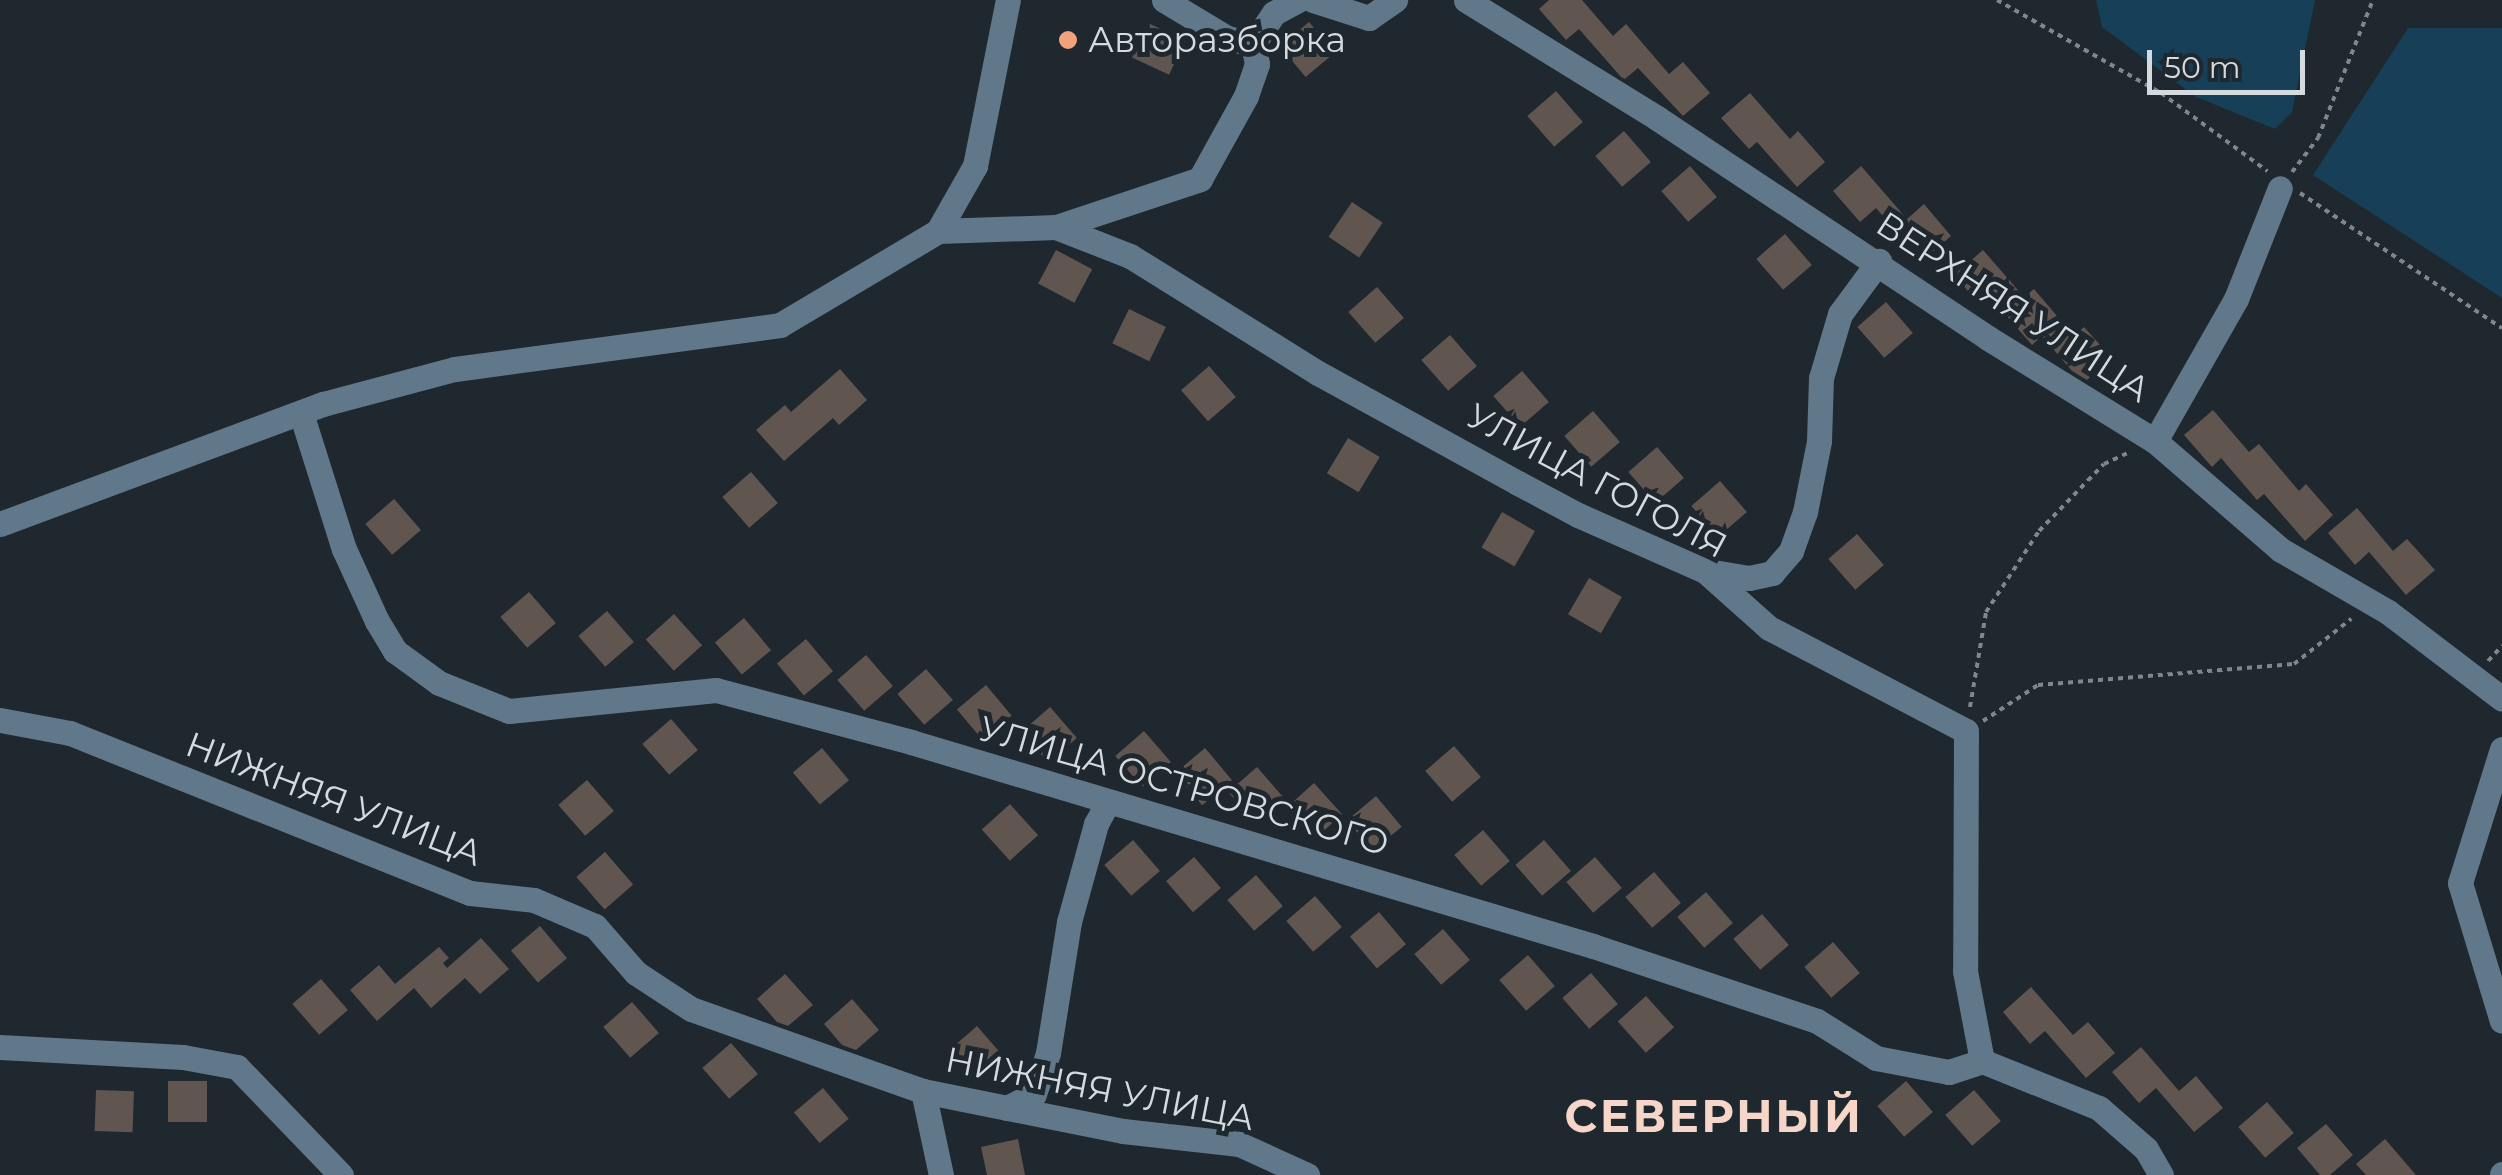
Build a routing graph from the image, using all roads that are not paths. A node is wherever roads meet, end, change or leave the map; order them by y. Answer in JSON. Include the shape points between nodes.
{"nodes":[{"id":1,"x":1008,"y":0,"type":"edge"},
{"id":2,"x":1164,"y":0,"type":"edge"},
{"id":3,"x":1298,"y":0,"type":"edge"},
{"id":4,"x":1313,"y":0,"type":"edge"},
{"id":5,"x":1395,"y":0,"type":"edge"},
{"id":6,"x":1466,"y":0,"type":"edge"},
{"id":7,"x":1253,"y":44,"type":"junction"},
{"id":8,"x":2282,"y":185,"type":"road end"},
{"id":9,"x":1056,"y":227,"type":"junction"},
{"id":10,"x":938,"y":231,"type":"junction"},
{"id":11,"x":1878,"y":261,"type":"junction"},
{"id":12,"x":301,"y":413,"type":"junction"},
{"id":13,"x":2155,"y":441,"type":"junction"},
{"id":14,"x":0,"y":524,"type":"edge"},
{"id":15,"x":1705,"y":571,"type":"junction"},
{"id":16,"x":2502,"y":699,"type":"edge"},
{"id":17,"x":0,"y":720,"type":"edge"},
{"id":18,"x":2502,"y":748,"type":"edge"},
{"id":19,"x":1107,"y":804,"type":"junction"},
{"id":20,"x":2502,"y":1021,"type":"edge"},
{"id":21,"x":0,"y":1047,"type":"edge"},
{"id":22,"x":1982,"y":1061,"type":"junction"},
{"id":23,"x":922,"y":1091,"type":"junction"},
{"id":24,"x":1007,"y":1108,"type":"junction"},
{"id":25,"x":341,"y":1175,"type":"edge"},
{"id":26,"x":941,"y":1175,"type":"edge"},
{"id":27,"x":1307,"y":1175,"type":"edge"},
{"id":28,"x":2162,"y":1175,"type":"edge"}],
"edges":[{"from":1,"to":10,"type":"street","via":[[975,166]]},
{"from":2,"to":7,"type":"street","via":[[1213,31]]},
{"from":3,"to":7,"type":"street","via":[[1274,13]]},
{"from":4,"to":5,"type":"street","via":[[1370,18]]},
{"from":6,"to":11,"type":"street","name":"ВЕРХНЯЯ УЛИЦА"},
{"from":7,"to":9,"type":"street","via":[[1256,64],[1246,96],[1200,178]]},
{"from":8,"to":13,"type":"street","via":[[2236,299]]},
{"from":9,"to":10,"type":"street","name":"УЛИЦА ГОГОЛЯ"},
{"from":9,"to":15,"type":"street","name":"УЛИЦА ГОГОЛЯ","via":[[1130,256],[1318,373],[1578,515]]},
{"from":10,"to":12,"type":"street","via":[[780,325],[455,369]]},
{"from":11,"to":13,"type":"street","name":"ВЕРХНЯЯ УЛИЦА"},
{"from":11,"to":15,"type":"street","via":[[1840,314],[1830,346],[1806,512],[1791,552],[1772,573],[1749,578]]},
{"from":12,"to":14,"type":"street"},
{"from":12,"to":19,"type":"street","name":"УЛИЦА ОСТРОВСКОГО","via":[[344,548],[378,621],[395,651],[439,683],[510,711],[716,690]]},
{"from":13,"to":16,"type":"street","name":"ВЕРХНЯЯ УЛИЦА","via":[[2282,550],[2372,602]]},
{"from":15,"to":22,"type":"street","name":"УЛИЦА ГОГОЛЯ","via":[[1769,628],[1966,732],[1966,971]]},
{"from":17,"to":23,"type":"street","name":"НИЖНЯЯ УЛИЦА","via":[[70,734],[470,893],[534,900],[595,926],[636,973],[691,1009]]},
{"from":18,"to":20,"type":"street","via":[[2460,883]]},
{"from":19,"to":22,"type":"street","name":"УЛИЦА ОСТРОВСКОГО","via":[[1593,946],[1817,1021],[1876,1058],[1948,1072]]},
{"from":19,"to":24,"type":"street","via":[[1070,922],[1048,1053],[1034,1094]]},
{"from":21,"to":25,"type":"street","via":[[182,1057],[237,1067]]},
{"from":22,"to":28,"type":"street","via":[[2099,1108],[2146,1149]]},
{"from":23,"to":24,"type":"street","name":"НИЖНЯЯ УЛИЦА"},
{"from":23,"to":26,"type":"street"},
{"from":24,"to":27,"type":"street","name":"НИЖНЯЯ УЛИЦА","via":[[1239,1144]]}]}
